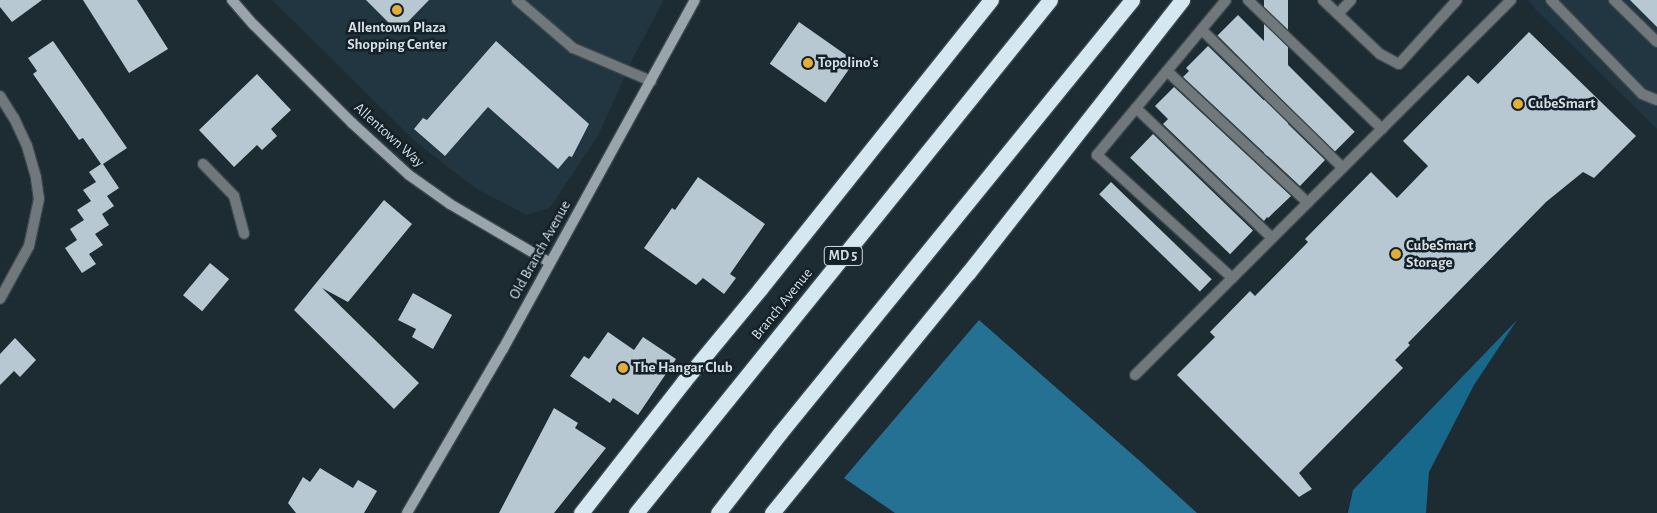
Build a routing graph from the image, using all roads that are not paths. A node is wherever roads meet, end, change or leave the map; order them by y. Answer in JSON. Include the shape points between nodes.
{"nodes":[{"id":1,"x":232,"y":0,"type":"edge"},
{"id":2,"x":517,"y":0,"type":"edge"},
{"id":3,"x":695,"y":0,"type":"edge"},
{"id":4,"x":991,"y":0,"type":"edge"},
{"id":5,"x":1050,"y":0,"type":"edge"},
{"id":6,"x":1132,"y":0,"type":"edge"},
{"id":7,"x":1182,"y":0,"type":"edge"},
{"id":8,"x":1226,"y":0,"type":"edge"},
{"id":9,"x":1248,"y":0,"type":"edge"},
{"id":10,"x":1323,"y":0,"type":"edge"},
{"id":11,"x":1351,"y":0,"type":"edge"},
{"id":12,"x":1457,"y":0,"type":"edge"},
{"id":13,"x":1511,"y":0,"type":"edge"},
{"id":14,"x":1551,"y":0,"type":"edge"},
{"id":15,"x":1614,"y":0,"type":"edge"},
{"id":16,"x":1338,"y":14,"type":"junction"},
{"id":17,"x":1202,"y":30,"type":"junction"},
{"id":18,"x":1657,"y":42,"type":"edge"},
{"id":19,"x":1167,"y":71,"type":"junction"},
{"id":20,"x":651,"y":81,"type":"junction"},
{"id":21,"x":0,"y":96,"type":"edge"},
{"id":22,"x":1657,"y":100,"type":"edge"},
{"id":23,"x":1136,"y":108,"type":"junction"},
{"id":24,"x":1382,"y":129,"type":"junction"},
{"id":25,"x":203,"y":164,"type":"dead end"},
{"id":26,"x":1343,"y":168,"type":"junction"},
{"id":27,"x":1308,"y":203,"type":"junction"},
{"id":28,"x":244,"y":234,"type":"dead end"},
{"id":29,"x":1272,"y":238,"type":"junction"},
{"id":30,"x":549,"y":262,"type":"junction"},
{"id":31,"x":1232,"y":278,"type":"junction"},
{"id":32,"x":0,"y":299,"type":"edge"},
{"id":33,"x":1135,"y":375,"type":"dead end"},
{"id":34,"x":406,"y":513,"type":"edge"},
{"id":35,"x":581,"y":513,"type":"edge"},
{"id":36,"x":636,"y":513,"type":"edge"},
{"id":37,"x":718,"y":513,"type":"edge"},
{"id":38,"x":772,"y":513,"type":"edge"}],
"edges":[{"from":1,"to":30,"type":"main road","name":"Allentown Way","via":[[384,154],[409,175],[450,204]]},
{"from":2,"to":20,"type":"street","via":[[573,48]]},
{"from":3,"to":20,"type":"main road","name":"Old Branch Avenue"},
{"from":4,"to":35,"type":"highway"},
{"from":5,"to":36,"type":"highway","name":"Branch Avenue","number":"MD 5"},
{"from":6,"to":37,"type":"highway","via":[[780,432]]},
{"from":7,"to":38,"type":"highway","via":[[974,265]]},
{"from":8,"to":17,"type":"street"},
{"from":9,"to":24,"type":"street"},
{"from":10,"to":16,"type":"street"},
{"from":11,"to":16,"type":"street"},
{"from":12,"to":16,"type":"street","via":[[1399,64],[1380,54]]},
{"from":13,"to":24,"type":"street"},
{"from":14,"to":22,"type":"street","via":[[1642,94]]},
{"from":15,"to":18,"type":"street"},
{"from":17,"to":19,"type":"street"},
{"from":17,"to":26,"type":"street"},
{"from":19,"to":23,"type":"street"},
{"from":19,"to":27,"type":"street"},
{"from":20,"to":30,"type":"main road","name":"Old Branch Avenue"},
{"from":21,"to":32,"type":"street","via":[[27,146],[39,199],[29,246]]},
{"from":23,"to":29,"type":"street"},
{"from":23,"to":31,"type":"street","via":[[1097,154]]},
{"from":24,"to":26,"type":"street"},
{"from":25,"to":28,"type":"street","via":[[234,196]]},
{"from":26,"to":27,"type":"street"},
{"from":27,"to":29,"type":"street"},
{"from":29,"to":31,"type":"street"},
{"from":30,"to":34,"type":"main road","name":"Old Branch Avenue","via":[[465,415]]},
{"from":31,"to":33,"type":"street"}]}
